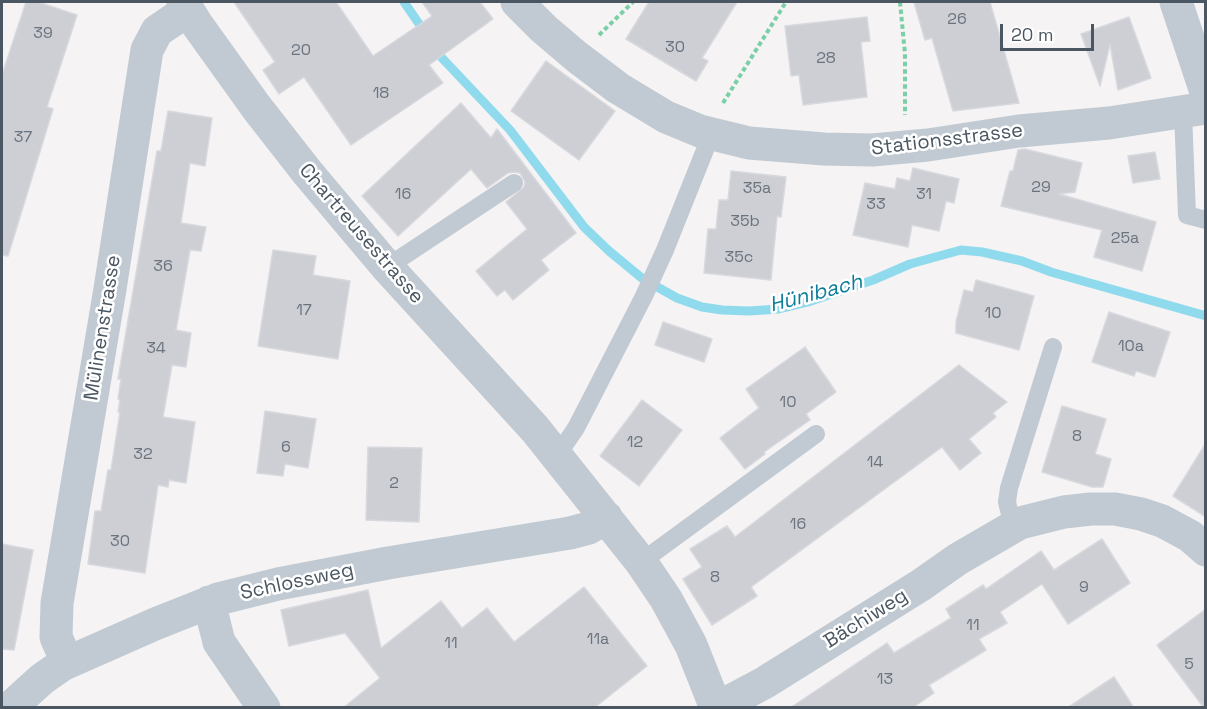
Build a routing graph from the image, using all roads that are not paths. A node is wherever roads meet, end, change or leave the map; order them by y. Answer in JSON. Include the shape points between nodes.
{"nodes":[{"id":1,"x":517,"y":2,"type":"edge"},
{"id":2,"x":1176,"y":2,"type":"edge"},
{"id":3,"x":186,"y":6,"type":"edge"},
{"id":4,"x":1198,"y":104,"type":"edge"},
{"id":5,"x":711,"y":135,"type":"junction"},
{"id":6,"x":514,"y":183,"type":"dead end"},
{"id":7,"x":1206,"y":220,"type":"edge"},
{"id":8,"x":387,"y":267,"type":"junction"},
{"id":9,"x":1053,"y":347,"type":"dead end"},
{"id":10,"x":816,"y":434,"type":"dead end"},
{"id":11,"x":555,"y":454,"type":"junction"},
{"id":12,"x":606,"y":517,"type":"junction"},
{"id":13,"x":1013,"y":527,"type":"junction"},
{"id":14,"x":1206,"y":550,"type":"edge"},
{"id":15,"x":641,"y":562,"type":"junction"},
{"id":16,"x":209,"y":603,"type":"junction"},
{"id":17,"x":67,"y":662,"type":"junction"},
{"id":18,"x":13,"y":707,"type":"edge"},
{"id":19,"x":264,"y":708,"type":"edge"},
{"id":20,"x":717,"y":708,"type":"edge"}],
"edges":[{"from":1,"to":5,"type":"street","name":"Stationsstrasse","via":[[544,29],[618,88],[666,117]]},
{"from":2,"to":4,"type":"street"},
{"from":3,"to":8,"type":"street","name":"Chartreusestrasse","via":[[257,108]]},
{"from":3,"to":17,"type":"street","name":"Mülinenstrasse","via":[[157,31],[147,50],[57,603],[56,637]]},
{"from":4,"to":5,"type":"street","name":"Stationsstrasse","via":[[1109,123],[872,150],[749,143]]},
{"from":4,"to":7,"type":"lane","via":[[1187,214]]},
{"from":5,"to":11,"type":"lane","via":[[644,296],[576,428]]},
{"from":6,"to":8,"type":"lane"},
{"from":8,"to":11,"type":"street","name":"Chartreusestrasse"},
{"from":9,"to":13,"type":"lane","via":[[1009,488],[1008,509]]},
{"from":10,"to":15,"type":"lane"},
{"from":11,"to":12,"type":"street","name":"Chartreusestrasse"},
{"from":12,"to":15,"type":"street","name":"Chartreusestrasse"},
{"from":12,"to":16,"type":"street","name":"Schlossweg","via":[[589,528],[570,533],[278,584]]},
{"from":13,"to":14,"type":"street","name":"Bächiweg","via":[[1064,512],[1115,509],[1162,521]]},
{"from":13,"to":20,"type":"street","name":"Bächiweg","via":[[764,683]]},
{"from":15,"to":20,"type":"street","name":"Chartreusestrasse","via":[[691,645]]},
{"from":16,"to":17,"type":"street","name":"Schlossweg"},
{"from":16,"to":19,"type":"street","via":[[219,642]]},
{"from":17,"to":18,"type":"street","name":"Schlossweg"}]}
